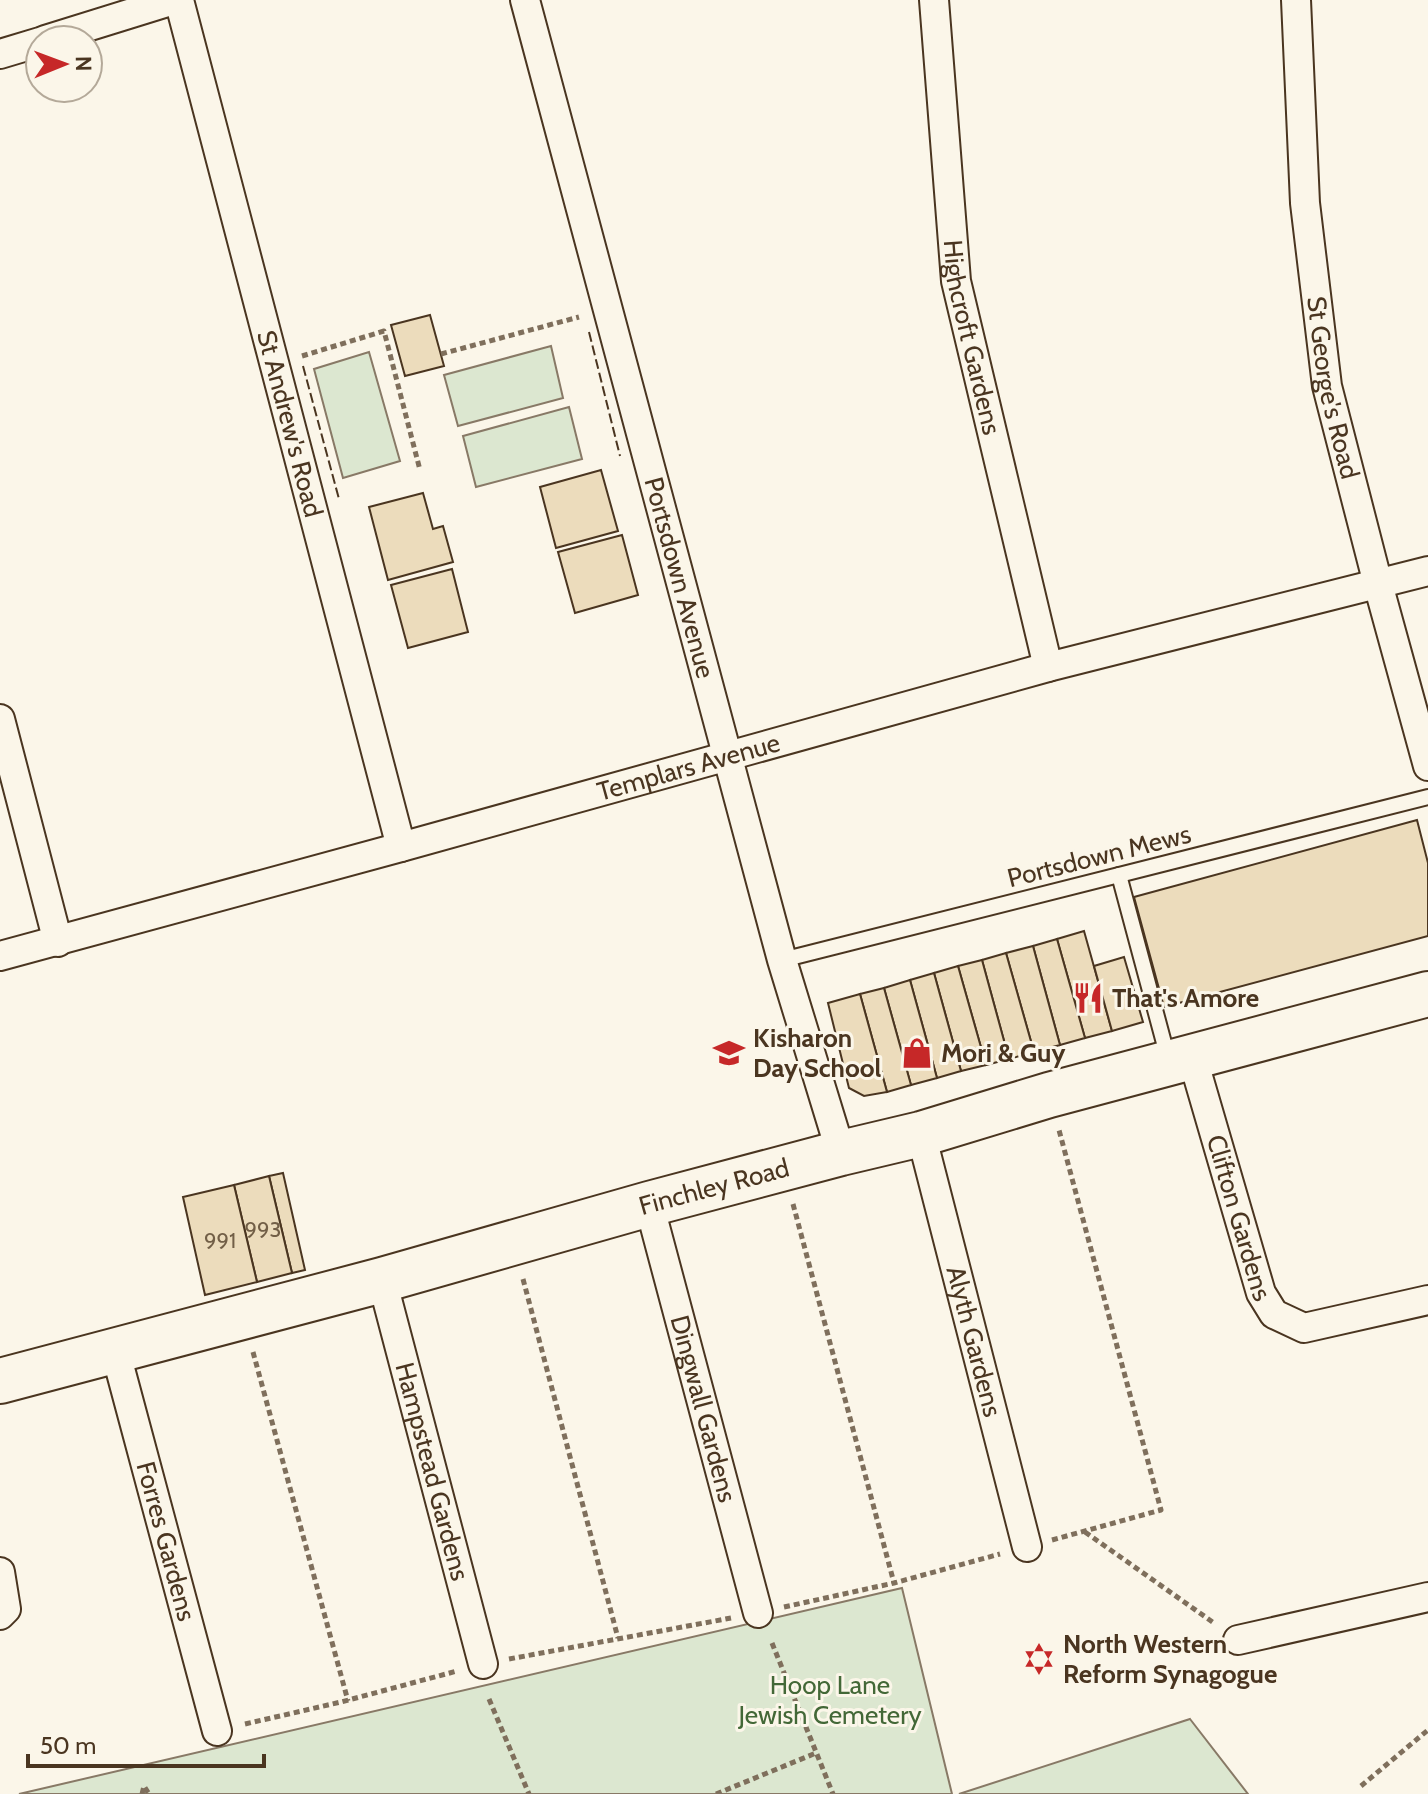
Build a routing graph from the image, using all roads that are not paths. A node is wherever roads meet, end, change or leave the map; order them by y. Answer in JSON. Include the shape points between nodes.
{"nodes":[{"id":1,"x":176,"y":0,"type":"edge"},
{"id":2,"x":525,"y":0,"type":"edge"},
{"id":3,"x":934,"y":0,"type":"edge"},
{"id":4,"x":1296,"y":0,"type":"edge"},
{"id":5,"x":98,"y":24,"type":"edge"},
{"id":6,"x":24,"y":47,"type":"edge"},
{"id":7,"x":0,"y":54,"type":"edge"},
{"id":8,"x":1428,"y":571,"type":"edge"},
{"id":9,"x":1378,"y":584,"type":"junction"},
{"id":10,"x":1048,"y":667,"type":"junction"},
{"id":11,"x":0,"y":719,"type":"edge"},
{"id":12,"x":728,"y":756,"type":"junction"},
{"id":13,"x":1428,"y":766,"type":"edge"},
{"id":14,"x":1428,"y":797,"type":"edge"},
{"id":15,"x":401,"y":847,"type":"junction"},
{"id":16,"x":1119,"y":875,"type":"junction"},
{"id":17,"x":58,"y":942,"type":"junction"},
{"id":18,"x":0,"y":956,"type":"edge"},
{"id":19,"x":782,"y":960,"type":"junction"},
{"id":20,"x":1428,"y":994,"type":"edge"},
{"id":21,"x":1180,"y":1059,"type":"junction"},
{"id":22,"x":921,"y":1134,"type":"junction"},
{"id":23,"x":841,"y":1153,"type":"junction"},
{"id":24,"x":649,"y":1204,"type":"junction"},
{"id":25,"x":382,"y":1280,"type":"junction"},
{"id":26,"x":1428,"y":1300,"type":"edge"},
{"id":27,"x":115,"y":1350,"type":"junction"},
{"id":28,"x":0,"y":1381,"type":"edge"},
{"id":29,"x":1027,"y":1547,"type":"road end"},
{"id":30,"x":0,"y":1572,"type":"edge"},
{"id":31,"x":1428,"y":1597,"type":"edge"},
{"id":32,"x":758,"y":1613,"type":"road end"},
{"id":33,"x":0,"y":1615,"type":"edge"},
{"id":34,"x":1238,"y":1640,"type":"road end"},
{"id":35,"x":483,"y":1664,"type":"road end"},
{"id":36,"x":217,"y":1731,"type":"road end"}],
"edges":[{"from":1,"to":5,"type":"street"},
{"from":1,"to":15,"type":"street","name":"St Andrew's Road"},
{"from":2,"to":12,"type":"street","name":"Portsdown Avenue"},
{"from":3,"to":10,"type":"street","name":"Highcroft Gardens","via":[[956,281]]},
{"from":4,"to":9,"type":"street","name":"St George's Road","via":[[1305,203],[1327,386]]},
{"from":6,"to":7,"type":"street"},
{"from":8,"to":9,"type":"street","name":"Templars Avenue"},
{"from":9,"to":10,"type":"street","name":"Templars Avenue"},
{"from":9,"to":13,"type":"street","name":"St George's Road"},
{"from":10,"to":12,"type":"street","name":"Templars Avenue"},
{"from":11,"to":17,"type":"street"},
{"from":12,"to":15,"type":"street","name":"Templars Avenue"},
{"from":12,"to":19,"type":"street","name":"Portsdown Avenue"},
{"from":14,"to":16,"type":"lane","name":"Portsdown Mews"},
{"from":15,"to":17,"type":"street","name":"Templars Avenue"},
{"from":16,"to":19,"type":"lane","name":"Portsdown Mews"},
{"from":16,"to":21,"type":"lane"},
{"from":17,"to":18,"type":"street","name":"Templars Avenue"},
{"from":19,"to":23,"type":"street","name":"Portsdown Avenue"},
{"from":20,"to":21,"type":"main road","name":"Finchley Road"},
{"from":21,"to":22,"type":"main road","name":"Finchley Road"},
{"from":21,"to":26,"type":"street","name":"Clifton Gardens","via":[[1261,1293],[1274,1314],[1304,1328]]},
{"from":22,"to":23,"type":"main road","name":"Finchley Road"},
{"from":22,"to":29,"type":"street","name":"Alyth Gardens"},
{"from":23,"to":24,"type":"main road","name":"Finchley Road"},
{"from":24,"to":25,"type":"main road","name":"Finchley Road"},
{"from":24,"to":32,"type":"street","name":"Dingwall Gardens"},
{"from":25,"to":27,"type":"main road","name":"Finchley Road"},
{"from":25,"to":35,"type":"street","name":"Hampstead Gardens"},
{"from":27,"to":28,"type":"main road","name":"Finchley Road"},
{"from":27,"to":36,"type":"street","name":"Forres Gardens"},
{"from":30,"to":33,"type":"street","via":[[6,1609]]},
{"from":31,"to":34,"type":"street"}]}
